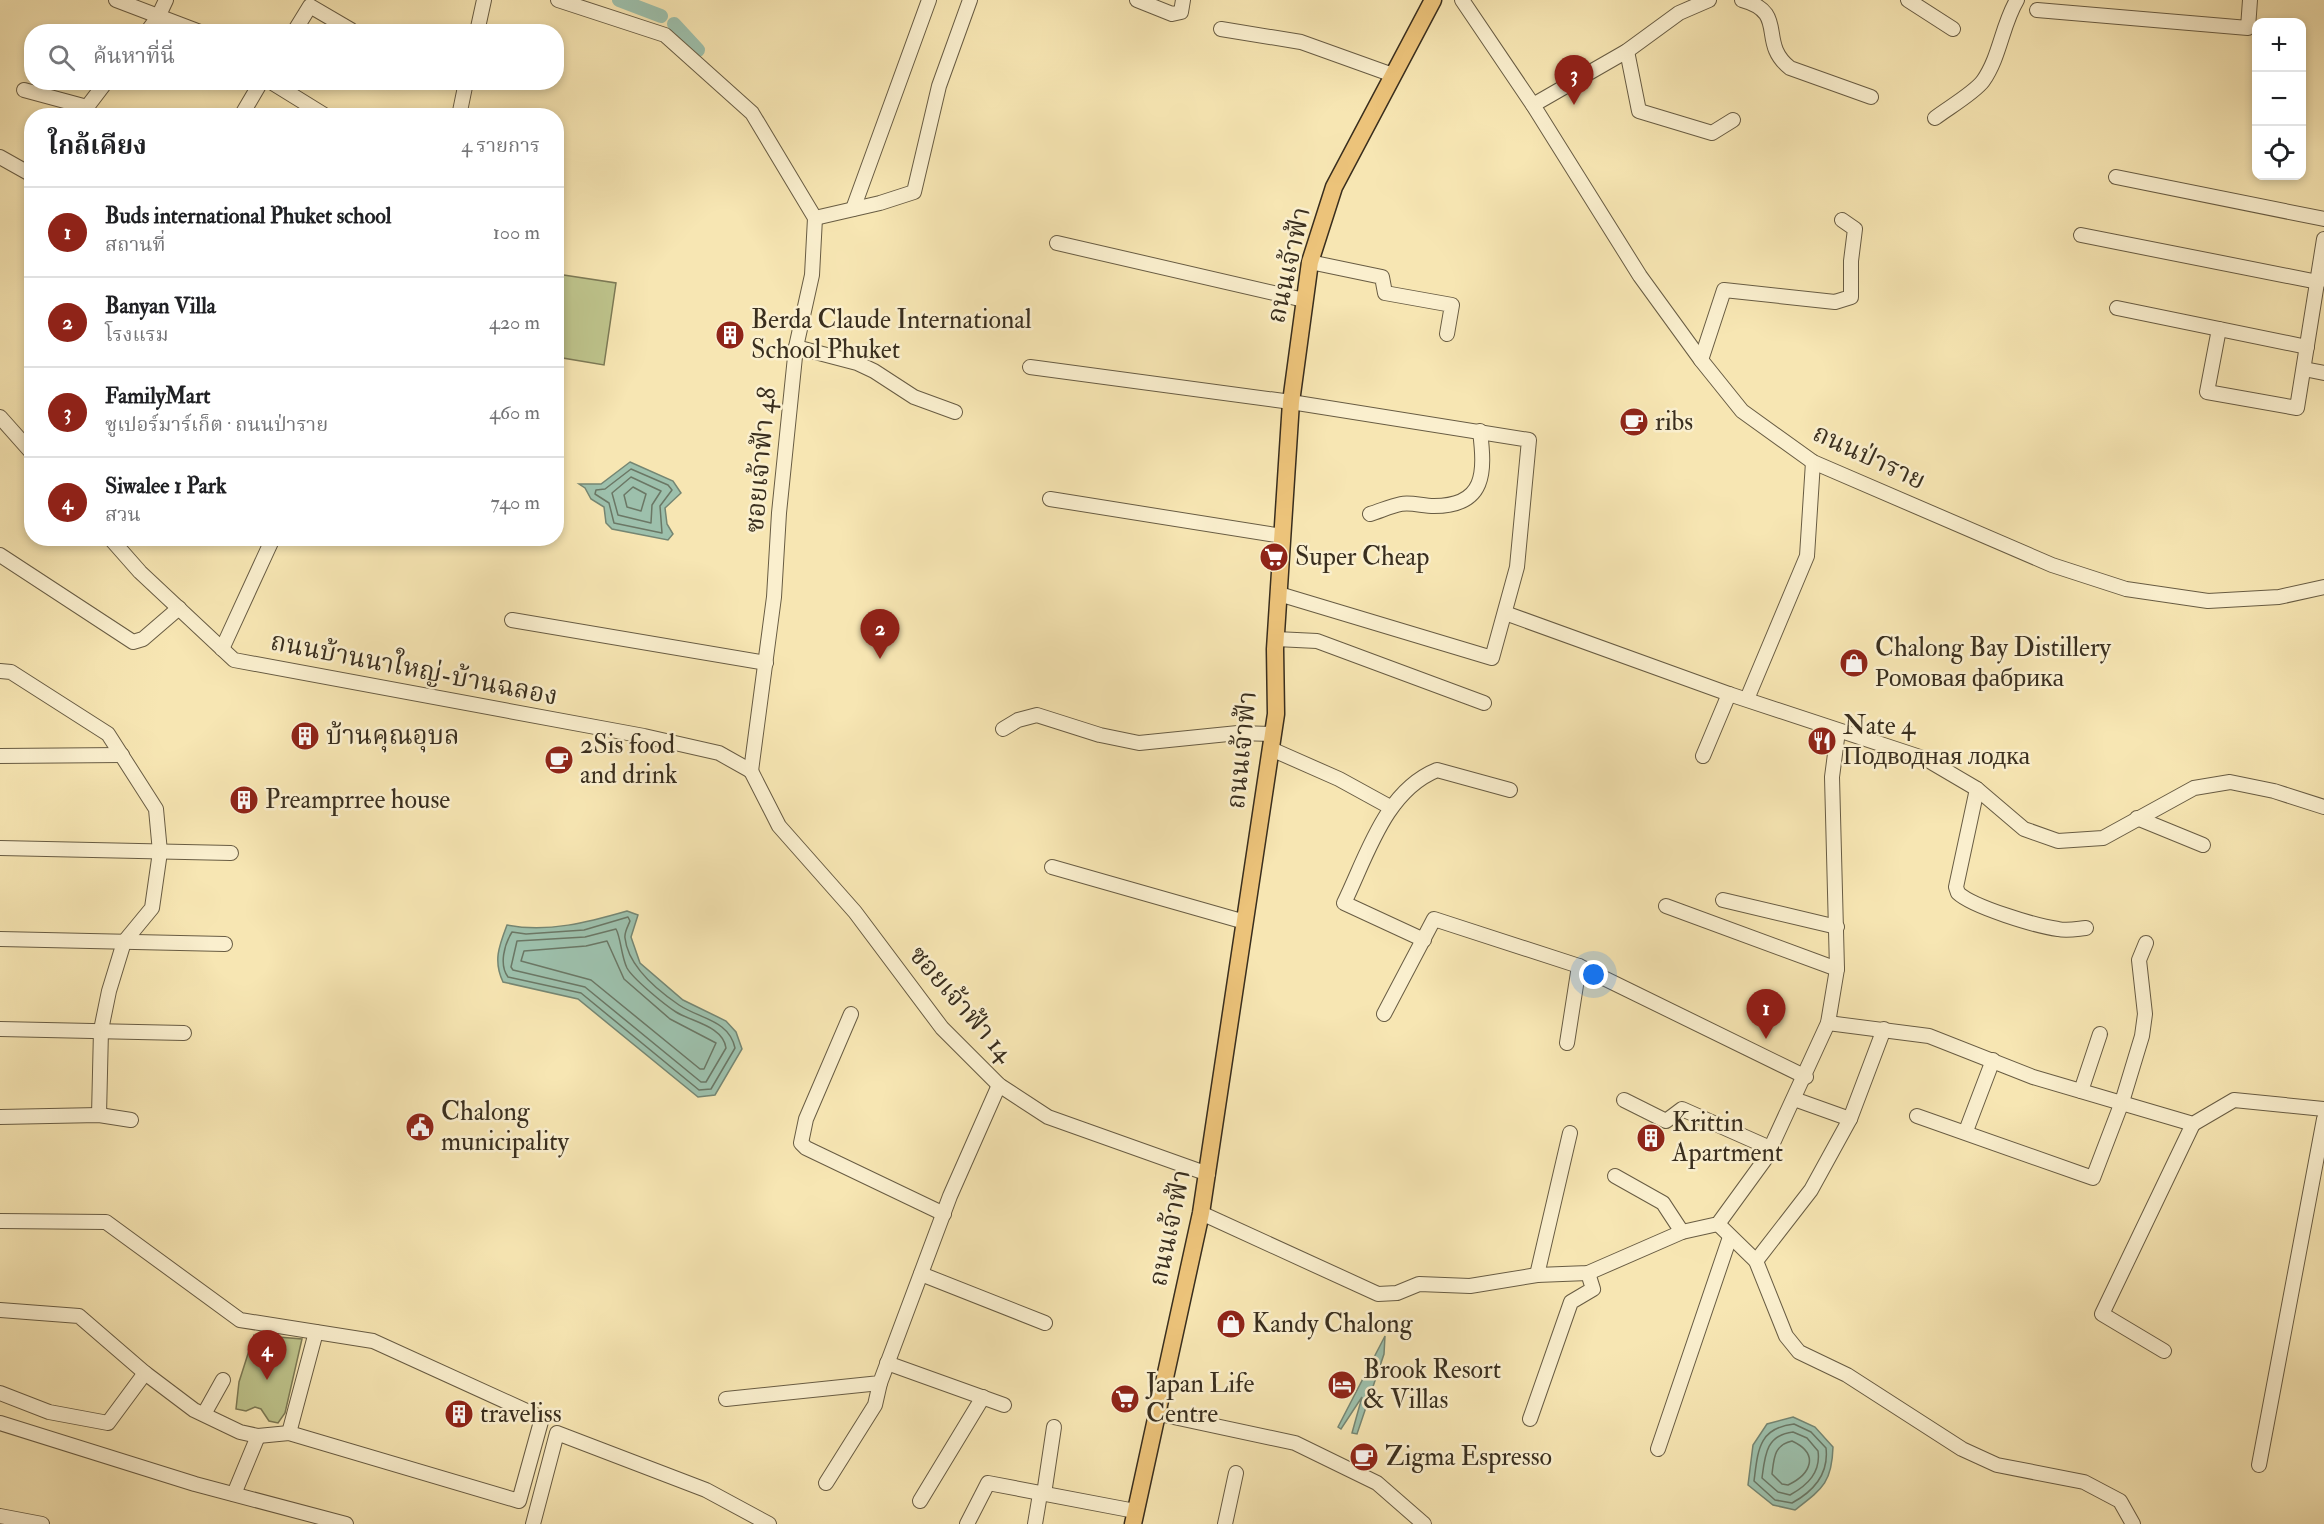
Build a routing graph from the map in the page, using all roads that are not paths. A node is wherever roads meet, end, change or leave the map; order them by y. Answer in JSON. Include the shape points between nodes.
{"nodes":[{"id":1,"x":116,"y":0,"type":"edge"},
{"id":2,"x":166,"y":0,"type":"edge"},
{"id":3,"x":484,"y":0,"type":"edge"},
{"id":4,"x":558,"y":0,"type":"edge"},
{"id":5,"x":929,"y":0,"type":"edge"},
{"id":6,"x":970,"y":0,"type":"edge"},
{"id":7,"x":1137,"y":0,"type":"edge"},
{"id":8,"x":1183,"y":0,"type":"edge"},
{"id":9,"x":1433,"y":0,"type":"edge"},
{"id":10,"x":1462,"y":0,"type":"edge"},
{"id":11,"x":1708,"y":0,"type":"edge"},
{"id":12,"x":1742,"y":0,"type":"edge"},
{"id":13,"x":1908,"y":0,"type":"edge"},
{"id":14,"x":2017,"y":0,"type":"edge"},
{"id":15,"x":2250,"y":0,"type":"edge"},
{"id":16,"x":2037,"y":10,"type":"dead end"},
{"id":17,"x":158,"y":17,"type":"junction"},
{"id":18,"x":153,"y":24,"type":"edge"},
{"id":19,"x":178,"y":24,"type":"edge"},
{"id":20,"x":299,"y":24,"type":"edge"},
{"id":21,"x":341,"y":24,"type":"edge"},
{"id":22,"x":479,"y":24,"type":"edge"},
{"id":23,"x":1221,"y":28,"type":"dead end"},
{"id":24,"x":1953,"y":29,"type":"dead end"},
{"id":25,"x":1627,"y":51,"type":"junction"},
{"id":26,"x":1394,"y":75,"type":"junction"},
{"id":27,"x":24,"y":90,"type":"dead end"},
{"id":28,"x":100,"y":90,"type":"edge"},
{"id":29,"x":256,"y":90,"type":"edge"},
{"id":30,"x":284,"y":90,"type":"edge"},
{"id":31,"x":464,"y":90,"type":"edge"},
{"id":32,"x":1871,"y":97,"type":"dead end"},
{"id":33,"x":1533,"y":105,"type":"junction"},
{"id":34,"x":77,"y":108,"type":"edge"},
{"id":35,"x":88,"y":108,"type":"edge"},
{"id":36,"x":246,"y":108,"type":"edge"},
{"id":37,"x":314,"y":108,"type":"edge"},
{"id":38,"x":461,"y":108,"type":"edge"},
{"id":39,"x":1935,"y":118,"type":"dead end"},
{"id":40,"x":1734,"y":120,"type":"dead end"},
{"id":41,"x":0,"y":158,"type":"edge"},
{"id":42,"x":24,"y":171,"type":"edge"},
{"id":43,"x":2115,"y":177,"type":"dead end"},
{"id":44,"x":853,"y":209,"type":"junction"},
{"id":45,"x":815,"y":218,"type":"junction"},
{"id":46,"x":2324,"y":219,"type":"edge"},
{"id":47,"x":1842,"y":220,"type":"dead end"},
{"id":48,"x":2081,"y":235,"type":"dead end"},
{"id":49,"x":2324,"y":239,"type":"edge"},
{"id":50,"x":1057,"y":243,"type":"dead end"},
{"id":51,"x":1310,"y":262,"type":"junction"},
{"id":52,"x":2318,"y":282,"type":"junction"},
{"id":53,"x":1304,"y":300,"type":"junction"},
{"id":54,"x":2319,"y":307,"type":"edge"},
{"id":55,"x":2117,"y":308,"type":"dead end"},
{"id":56,"x":2219,"y":329,"type":"junction"},
{"id":57,"x":1447,"y":334,"type":"dead end"},
{"id":58,"x":796,"y":347,"type":"junction"},
{"id":59,"x":2307,"y":347,"type":"junction"},
{"id":60,"x":1701,"y":360,"type":"junction"},
{"id":61,"x":1030,"y":367,"type":"dead end"},
{"id":62,"x":2304,"y":369,"type":"junction"},
{"id":63,"x":2324,"y":373,"type":"edge"},
{"id":64,"x":1291,"y":402,"type":"junction"},
{"id":65,"x":955,"y":412,"type":"dead end"},
{"id":66,"x":0,"y":417,"type":"edge"},
{"id":67,"x":1480,"y":431,"type":"junction"},
{"id":68,"x":24,"y":440,"type":"edge"},
{"id":69,"x":1813,"y":462,"type":"junction"},
{"id":70,"x":1050,"y":499,"type":"dead end"},
{"id":71,"x":1370,"y":514,"type":"dead end"},
{"id":72,"x":1282,"y":536,"type":"junction"},
{"id":73,"x":118,"y":546,"type":"edge"},
{"id":74,"x":269,"y":546,"type":"edge"},
{"id":75,"x":0,"y":555,"type":"edge"},
{"id":76,"x":2324,"y":587,"type":"edge"},
{"id":77,"x":1280,"y":594,"type":"junction"},
{"id":78,"x":179,"y":608,"type":"junction"},
{"id":79,"x":1505,"y":613,"type":"junction"},
{"id":80,"x":512,"y":620,"type":"dead end"},
{"id":81,"x":1276,"y":639,"type":"junction"},
{"id":82,"x":222,"y":649,"type":"junction"},
{"id":83,"x":766,"y":663,"type":"junction"},
{"id":84,"x":0,"y":671,"type":"edge"},
{"id":85,"x":1729,"y":694,"type":"junction"},
{"id":86,"x":1747,"y":699,"type":"junction"},
{"id":87,"x":1484,"y":703,"type":"dead end"},
{"id":88,"x":1003,"y":729,"type":"dead end"},
{"id":89,"x":1838,"y":731,"type":"junction"},
{"id":90,"x":1272,"y":741,"type":"junction"},
{"id":91,"x":0,"y":756,"type":"edge"},
{"id":92,"x":122,"y":756,"type":"junction"},
{"id":93,"x":1703,"y":756,"type":"dead end"},
{"id":94,"x":751,"y":771,"type":"junction"},
{"id":95,"x":1977,"y":789,"type":"junction"},
{"id":96,"x":1510,"y":790,"type":"dead end"},
{"id":97,"x":1390,"y":807,"type":"junction"},
{"id":98,"x":2324,"y":807,"type":"edge"},
{"id":99,"x":2137,"y":818,"type":"junction"},
{"id":100,"x":2203,"y":845,"type":"dead end"},
{"id":101,"x":0,"y":848,"type":"edge"},
{"id":102,"x":160,"y":852,"type":"junction"},
{"id":103,"x":231,"y":853,"type":"dead end"},
{"id":104,"x":1052,"y":867,"type":"dead end"},
{"id":105,"x":1723,"y":900,"type":"dead end"},
{"id":106,"x":1666,"y":906,"type":"dead end"},
{"id":107,"x":1245,"y":922,"type":"junction"},
{"id":108,"x":1837,"y":927,"type":"junction"},
{"id":109,"x":2085,"y":928,"type":"dead end"},
{"id":110,"x":0,"y":939,"type":"edge"},
{"id":111,"x":1424,"y":940,"type":"junction"},
{"id":112,"x":124,"y":942,"type":"junction"},
{"id":113,"x":2146,"y":943,"type":"dead end"},
{"id":114,"x":225,"y":944,"type":"dead end"},
{"id":115,"x":1579,"y":966,"type":"junction"},
{"id":116,"x":1837,"y":969,"type":"junction"},
{"id":117,"x":851,"y":1014,"type":"dead end"},
{"id":118,"x":1384,"y":1014,"type":"dead end"},
{"id":119,"x":1828,"y":1023,"type":"junction"},
{"id":120,"x":0,"y":1029,"type":"edge"},
{"id":121,"x":1884,"y":1029,"type":"junction"},
{"id":122,"x":101,"y":1030,"type":"junction"},
{"id":123,"x":184,"y":1033,"type":"dead end"},
{"id":124,"x":2100,"y":1034,"type":"dead end"},
{"id":125,"x":1567,"y":1043,"type":"dead end"},
{"id":126,"x":1993,"y":1060,"type":"junction"},
{"id":127,"x":1806,"y":1077,"type":"junction"},
{"id":128,"x":999,"y":1085,"type":"junction"},
{"id":129,"x":2080,"y":1091,"type":"junction"},
{"id":130,"x":1794,"y":1099,"type":"junction"},
{"id":131,"x":1624,"y":1100,"type":"dead end"},
{"id":132,"x":2122,"y":1102,"type":"junction"},
{"id":133,"x":2324,"y":1108,"type":"edge"},
{"id":134,"x":99,"y":1115,"type":"junction"},
{"id":135,"x":1917,"y":1116,"type":"dead end"},
{"id":136,"x":0,"y":1117,"type":"edge"},
{"id":137,"x":1850,"y":1119,"type":"junction"},
{"id":138,"x":2324,"y":1119,"type":"edge"},
{"id":139,"x":132,"y":1120,"type":"dead end"},
{"id":140,"x":2193,"y":1124,"type":"junction"},
{"id":141,"x":1966,"y":1131,"type":"junction"},
{"id":142,"x":1570,"y":1133,"type":"dead end"},
{"id":143,"x":1770,"y":1148,"type":"junction"},
{"id":144,"x":1208,"y":1174,"type":"junction"},
{"id":145,"x":1615,"y":1176,"type":"dead end"},
{"id":146,"x":1201,"y":1213,"type":"junction"},
{"id":147,"x":944,"y":1214,"type":"junction"},
{"id":148,"x":0,"y":1221,"type":"edge"},
{"id":149,"x":1718,"y":1224,"type":"junction"},
{"id":150,"x":1682,"y":1232,"type":"junction"},
{"id":151,"x":1730,"y":1237,"type":"junction"},
{"id":152,"x":1756,"y":1262,"type":"junction"},
{"id":153,"x":1588,"y":1273,"type":"junction"},
{"id":154,"x":921,"y":1274,"type":"junction"},
{"id":155,"x":1537,"y":1275,"type":"junction"},
{"id":156,"x":0,"y":1310,"type":"edge"},
{"id":157,"x":1045,"y":1323,"type":"dead end"},
{"id":158,"x":316,"y":1332,"type":"junction"},
{"id":159,"x":2164,"y":1351,"type":"dead end"},
{"id":160,"x":887,"y":1363,"type":"junction"},
{"id":161,"x":145,"y":1373,"type":"junction"},
{"id":162,"x":223,"y":1380,"type":"dead end"},
{"id":163,"x":880,"y":1383,"type":"junction"},
{"id":164,"x":0,"y":1393,"type":"edge"},
{"id":165,"x":983,"y":1397,"type":"junction"},
{"id":166,"x":726,"y":1399,"type":"dead end"},
{"id":167,"x":1004,"y":1405,"type":"dead end"},
{"id":168,"x":1155,"y":1413,"type":"junction"},
{"id":169,"x":204,"y":1414,"type":"junction"},
{"id":170,"x":1530,"y":1419,"type":"dead end"},
{"id":171,"x":0,"y":1424,"type":"edge"},
{"id":172,"x":1054,"y":1427,"type":"dead end"},
{"id":173,"x":289,"y":1434,"type":"junction"},
{"id":174,"x":258,"y":1436,"type":"junction"},
{"id":175,"x":1658,"y":1449,"type":"dead end"},
{"id":176,"x":2259,"y":1466,"type":"dead end"},
{"id":177,"x":1236,"y":1473,"type":"dead end"},
{"id":178,"x":826,"y":1483,"type":"dead end"},
{"id":179,"x":234,"y":1494,"type":"junction"},
{"id":180,"x":1042,"y":1494,"type":"junction"},
{"id":181,"x":920,"y":1501,"type":"dead end"},
{"id":182,"x":0,"y":1516,"type":"edge"},
{"id":183,"x":1134,"y":1518,"type":"edge"},
{"id":184,"x":313,"y":1520,"type":"edge"},
{"id":185,"x":42,"y":1524,"type":"edge"},
{"id":186,"x":346,"y":1524,"type":"edge"},
{"id":187,"x":532,"y":1524,"type":"edge"},
{"id":188,"x":769,"y":1524,"type":"edge"},
{"id":189,"x":967,"y":1524,"type":"edge"},
{"id":190,"x":1035,"y":1524,"type":"edge"},
{"id":191,"x":1225,"y":1524,"type":"edge"},
{"id":192,"x":1424,"y":1524,"type":"edge"},
{"id":193,"x":2133,"y":1524,"type":"edge"}],
"edges":[{"from":1,"to":17,"type":"street"},
{"from":2,"to":17,"type":"street"},
{"from":3,"to":22,"type":"street"},
{"from":4,"to":45,"type":"street","via":[[665,34],[752,113]]},
{"from":5,"to":44,"type":"street"},
{"from":6,"to":44,"type":"street","via":[[939,86],[914,192]]},
{"from":7,"to":8,"type":"street","via":[[1175,14],[1183,9]]},
{"from":9,"to":26,"type":"main road","name":"ถนนเจ้าฟ้า"},
{"from":10,"to":33,"type":"street","name":"ถนนป่าราย"},
{"from":11,"to":25,"type":"street","via":[[1679,13]]},
{"from":12,"to":32,"type":"street","via":[[1764,9],[1770,17],[1774,49],[1790,68]]},
{"from":13,"to":24,"type":"street"},
{"from":14,"to":39,"type":"street","via":[[1982,82]]},
{"from":15,"to":16,"type":"street","via":[[2248,28]]},
{"from":17,"to":18,"type":"street"},
{"from":17,"to":19,"type":"street"},
{"from":20,"to":21,"type":"street","via":[[310,6]]},
{"from":23,"to":26,"type":"street","via":[[1300,42]]},
{"from":25,"to":33,"type":"street"},
{"from":25,"to":40,"type":"street","via":[[1639,111],[1712,133]]},
{"from":26,"to":51,"type":"main road","name":"ถนนเจ้าฟ้า","via":[[1334,187]]},
{"from":27,"to":34,"type":"street"},
{"from":28,"to":35,"type":"street"},
{"from":29,"to":36,"type":"street"},
{"from":30,"to":37,"type":"street"},
{"from":31,"to":38,"type":"street"},
{"from":33,"to":60,"type":"street","name":"ถนนป่าราย","via":[[1640,276]]},
{"from":41,"to":42,"type":"street"},
{"from":43,"to":46,"type":"street"},
{"from":44,"to":45,"type":"street"},
{"from":45,"to":58,"type":"street","name":"ซอยเจ้าฟ้า 48","via":[[812,275]]},
{"from":47,"to":60,"type":"street","via":[[1855,229],[1851,297],[1835,302],[1724,290]]},
{"from":48,"to":52,"type":"street"},
{"from":49,"to":52,"type":"street"},
{"from":50,"to":53,"type":"street"},
{"from":51,"to":53,"type":"main road","name":"ถนนเจ้าฟ้า"},
{"from":51,"to":57,"type":"street","via":[[1382,277],[1385,293],[1452,305]]},
{"from":52,"to":54,"type":"street"},
{"from":53,"to":64,"type":"main road","name":"ถนนเจ้าฟ้า"},
{"from":54,"to":59,"type":"street"},
{"from":55,"to":56,"type":"street"},
{"from":56,"to":59,"type":"street"},
{"from":56,"to":62,"type":"street","via":[[2207,392],[2297,408]]},
{"from":58,"to":65,"type":"street","via":[[857,363],[914,397]]},
{"from":58,"to":83,"type":"street","name":"ซอยเจ้าฟ้า 48"},
{"from":59,"to":62,"type":"street"},
{"from":60,"to":69,"type":"street","name":"ถนนป่าราย","via":[[1742,411]]},
{"from":61,"to":64,"type":"street"},
{"from":62,"to":63,"type":"street"},
{"from":64,"to":67,"type":"street"},
{"from":64,"to":72,"type":"main road","name":"ถนนเจ้าฟ้า"},
{"from":66,"to":68,"type":"street"},
{"from":67,"to":71,"type":"street","via":[[1483,474],[1472,494],[1459,504],[1403,503]]},
{"from":67,"to":79,"type":"street","via":[[1529,440],[1517,567]]},
{"from":69,"to":76,"type":"street","name":"ถนนป่าราย","via":[[2052,565],[2126,589],[2208,601],[2279,597]]},
{"from":69,"to":86,"type":"street","via":[[1807,556]]},
{"from":70,"to":72,"type":"street"},
{"from":72,"to":77,"type":"main road","name":"ถนนเจ้าฟ้า"},
{"from":73,"to":78,"type":"street","name":"ถนนบ้านนาใหญ่-บ้านฉลอง"},
{"from":74,"to":82,"type":"street"},
{"from":75,"to":78,"type":"street","via":[[133,642],[143,639]]},
{"from":77,"to":79,"type":"street","via":[[1492,658]]},
{"from":77,"to":81,"type":"main road","name":"ถนนเจ้าฟ้า"},
{"from":78,"to":82,"type":"street","name":"ถนนบ้านนาใหญ่-บ้านฉลอง"},
{"from":79,"to":85,"type":"street"},
{"from":80,"to":83,"type":"street"},
{"from":81,"to":87,"type":"street","via":[[1317,640]]},
{"from":81,"to":90,"type":"main road","name":"ถนนเจ้าฟ้า"},
{"from":82,"to":94,"type":"street","name":"ถนนบ้านนาใหญ่-บ้านฉลอง","via":[[234,660],[719,753]]},
{"from":83,"to":94,"type":"street","name":"ซอยเจ้าฟ้า 48"},
{"from":84,"to":92,"type":"street","via":[[11,672],[108,734]]},
{"from":85,"to":86,"type":"street"},
{"from":85,"to":93,"type":"street"},
{"from":86,"to":89,"type":"street"},
{"from":88,"to":90,"type":"street","via":[[1018,720],[1037,716],[1139,743],[1238,733]]},
{"from":89,"to":95,"type":"street","via":[[1926,759]]},
{"from":89,"to":108,"type":"street","via":[[1832,777]]},
{"from":90,"to":97,"type":"street"},
{"from":90,"to":107,"type":"main road","name":"ถนนเจ้าฟ้า"},
{"from":91,"to":92,"type":"street"},
{"from":92,"to":102,"type":"street","via":[[156,809]]},
{"from":94,"to":128,"type":"street","name":"ซอยเจ้าฟ้า 14","via":[[779,826],[855,912],[942,1028]]},
{"from":95,"to":99,"type":"street","via":[[2024,829],[2058,841],[2103,838]]},
{"from":95,"to":109,"type":"street","via":[[1958,893],[1987,908],[2037,925],[2060,930]]},
{"from":96,"to":97,"type":"street","via":[[1437,770],[1418,780]]},
{"from":97,"to":111,"type":"street","via":[[1344,903]]},
{"from":98,"to":99,"type":"street","via":[[2274,790],[2230,782],[2194,788]]},
{"from":99,"to":100,"type":"street"},
{"from":101,"to":102,"type":"street"},
{"from":102,"to":103,"type":"street"},
{"from":102,"to":112,"type":"street","via":[[152,908]]},
{"from":104,"to":107,"type":"street"},
{"from":105,"to":108,"type":"street"},
{"from":106,"to":116,"type":"street"},
{"from":107,"to":144,"type":"main road","name":"ถนนเจ้าฟ้า"},
{"from":108,"to":116,"type":"street"},
{"from":110,"to":112,"type":"street"},
{"from":111,"to":115,"type":"street","via":[[1434,919]]},
{"from":111,"to":118,"type":"street"},
{"from":112,"to":114,"type":"street"},
{"from":112,"to":122,"type":"street"},
{"from":113,"to":132,"type":"street","via":[[2139,960],[2145,1014],[2142,1036]]},
{"from":115,"to":125,"type":"street"},
{"from":115,"to":127,"type":"street"},
{"from":116,"to":119,"type":"street"},
{"from":117,"to":147,"type":"street","via":[[806,1119],[801,1143]]},
{"from":119,"to":121,"type":"street"},
{"from":119,"to":127,"type":"street"},
{"from":120,"to":122,"type":"street"},
{"from":121,"to":126,"type":"street","via":[[1929,1036]]},
{"from":121,"to":137,"type":"street"},
{"from":122,"to":123,"type":"street"},
{"from":122,"to":134,"type":"street"},
{"from":124,"to":129,"type":"street"},
{"from":126,"to":129,"type":"street"},
{"from":126,"to":141,"type":"street"},
{"from":127,"to":130,"type":"street"},
{"from":128,"to":144,"type":"street","name":"ซอยเจ้าฟ้า 14","via":[[1048,1117]]},
{"from":128,"to":147,"type":"street"},
{"from":129,"to":132,"type":"street"},
{"from":130,"to":137,"type":"street"},
{"from":130,"to":143,"type":"street"},
{"from":131,"to":143,"type":"street","via":[[1666,1121],[1682,1109]]},
{"from":132,"to":140,"type":"street"},
{"from":132,"to":141,"type":"street","via":[[2093,1178]]},
{"from":133,"to":140,"type":"street","via":[[2234,1100]]},
{"from":134,"to":136,"type":"street"},
{"from":134,"to":139,"type":"street"},
{"from":135,"to":141,"type":"street"},
{"from":137,"to":152,"type":"street","via":[[1811,1190]]},
{"from":138,"to":176,"type":"street"},
{"from":140,"to":159,"type":"street","via":[[2102,1314]]},
{"from":142,"to":155,"type":"street"},
{"from":143,"to":149,"type":"street"},
{"from":144,"to":146,"type":"main road","name":"ถนนเจ้าฟ้า"},
{"from":145,"to":150,"type":"street","via":[[1662,1203]]},
{"from":146,"to":155,"type":"street","via":[[1378,1294],[1397,1293],[1419,1284],[1470,1286]]},
{"from":146,"to":168,"type":"main road","name":"ถนนเจ้าฟ้า"},
{"from":147,"to":154,"type":"street"},
{"from":148,"to":158,"type":"street","via":[[106,1222],[240,1320]]},
{"from":149,"to":150,"type":"street"},
{"from":149,"to":151,"type":"street"},
{"from":150,"to":153,"type":"street"},
{"from":151,"to":152,"type":"street"},
{"from":151,"to":175,"type":"street"},
{"from":152,"to":193,"type":"street","via":[[1786,1336],[1799,1352],[1847,1375],[1962,1449],[1997,1465],[2084,1482],[2120,1501]]},
{"from":153,"to":155,"type":"street"},
{"from":153,"to":170,"type":"street","via":[[1593,1289],[1567,1308]]},
{"from":154,"to":157,"type":"street"},
{"from":154,"to":160,"type":"street"},
{"from":156,"to":161,"type":"street","via":[[79,1316]]},
{"from":158,"to":173,"type":"street"},
{"from":158,"to":173,"type":"street","via":[[373,1341],[542,1418],[519,1501]]},
{"from":160,"to":163,"type":"street"},
{"from":160,"to":165,"type":"street"},
{"from":161,"to":164,"type":"street","via":[[108,1423],[49,1412]]},
{"from":161,"to":169,"type":"street"},
{"from":162,"to":169,"type":"street"},
{"from":163,"to":166,"type":"street"},
{"from":163,"to":178,"type":"street","via":[[875,1405]]},
{"from":165,"to":167,"type":"street"},
{"from":165,"to":181,"type":"street"},
{"from":168,"to":183,"type":"main road","name":"ถนนเจ้าฟ้า"},
{"from":168,"to":192,"type":"street","via":[[1295,1443],[1377,1483]]},
{"from":169,"to":174,"type":"street","via":[[240,1432]]},
{"from":171,"to":179,"type":"street"},
{"from":172,"to":180,"type":"street"},
{"from":173,"to":174,"type":"street"},
{"from":174,"to":179,"type":"street"},
{"from":177,"to":191,"type":"street"},
{"from":179,"to":184,"type":"street"},
{"from":180,"to":183,"type":"street"},
{"from":180,"to":189,"type":"street","via":[[988,1483]]},
{"from":180,"to":190,"type":"street"},
{"from":182,"to":185,"type":"street"},
{"from":184,"to":186,"type":"street"},
{"from":187,"to":188,"type":"street","via":[[556,1433],[706,1490]]}]}
